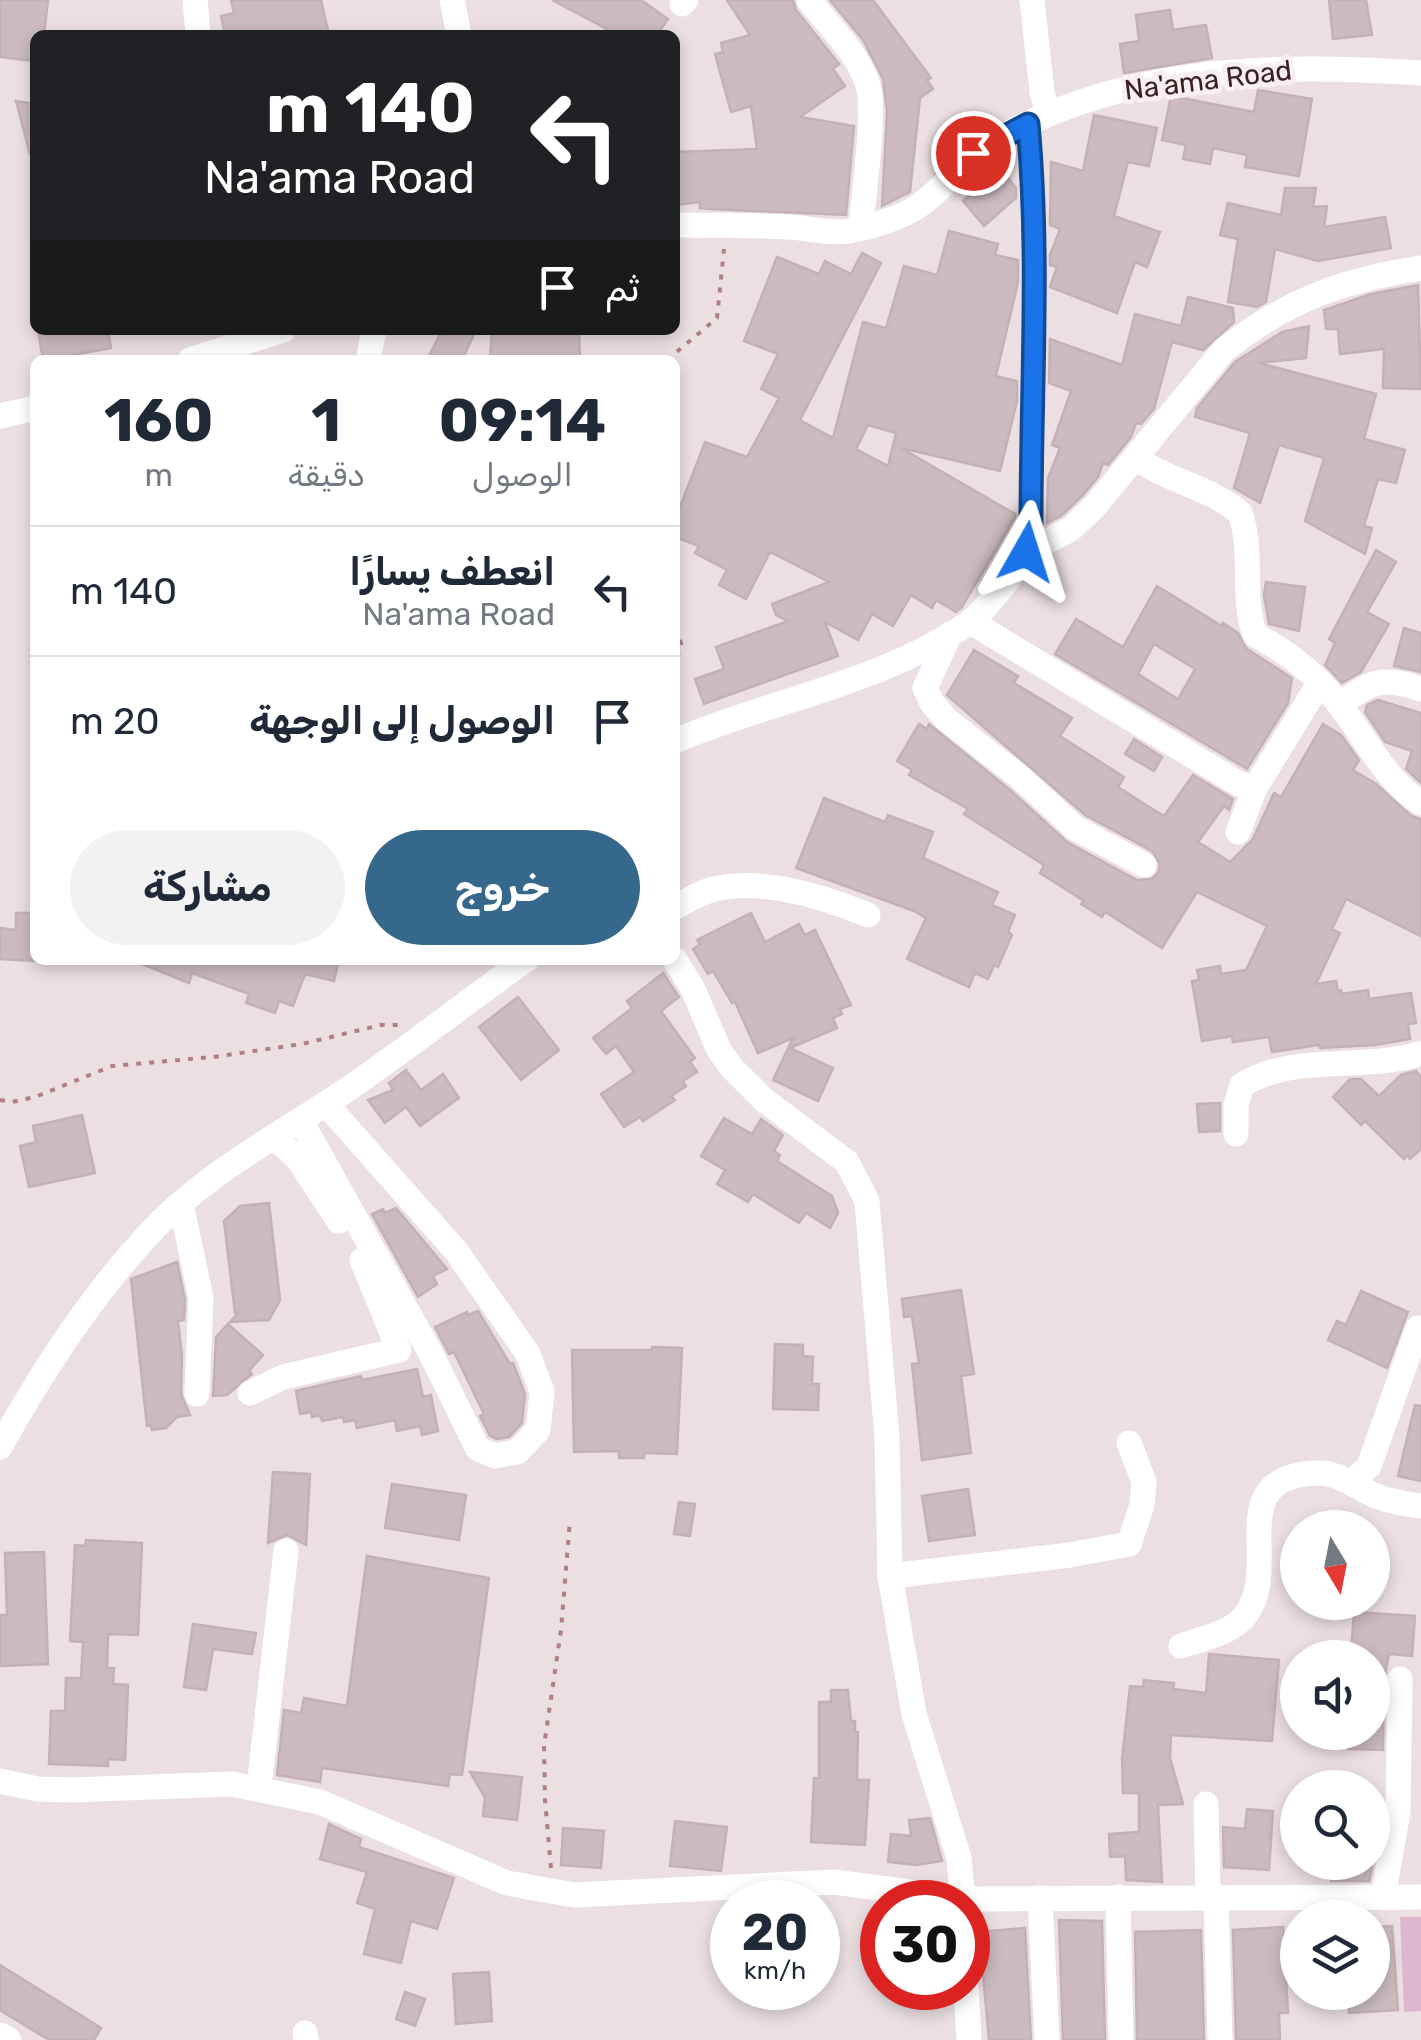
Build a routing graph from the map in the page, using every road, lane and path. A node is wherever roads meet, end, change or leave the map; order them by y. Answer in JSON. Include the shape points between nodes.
{"nodes":[{"id":1,"x":194,"y":0,"type":"edge"},
{"id":2,"x":452,"y":0,"type":"edge"},
{"id":3,"x":809,"y":0,"type":"edge"},
{"id":4,"x":1032,"y":0,"type":"edge"},
{"id":5,"x":197,"y":30,"type":"edge"},
{"id":6,"x":459,"y":30,"type":"edge"},
{"id":7,"x":1421,"y":74,"type":"edge"},
{"id":8,"x":1038,"y":118,"type":"junction"},
{"id":9,"x":680,"y":224,"type":"edge"},
{"id":10,"x":726,"y":226,"type":"junction"},
{"id":11,"x":861,"y":228,"type":"junction"},
{"id":12,"x":1421,"y":268,"type":"edge"},
{"id":13,"x":261,"y":335,"type":"edge"},
{"id":14,"x":204,"y":355,"type":"edge"},
{"id":15,"x":673,"y":355,"type":"edge"},
{"id":16,"x":30,"y":409,"type":"edge"},
{"id":17,"x":0,"y":416,"type":"edge"},
{"id":18,"x":1136,"y":456,"type":"junction"},
{"id":19,"x":1026,"y":552,"type":"junction"},
{"id":20,"x":961,"y":628,"type":"junction"},
{"id":21,"x":1320,"y":682,"type":"junction"},
{"id":22,"x":1421,"y":688,"type":"edge"},
{"id":23,"x":1340,"y":704,"type":"junction"},
{"id":24,"x":680,"y":738,"type":"edge"},
{"id":25,"x":1255,"y":788,"type":"junction"},
{"id":26,"x":1421,"y":803,"type":"edge"},
{"id":27,"x":1238,"y":832,"type":"dead end"},
{"id":28,"x":1144,"y":865,"type":"dead end"},
{"id":29,"x":680,"y":905,"type":"edge"},
{"id":30,"x":868,"y":915,"type":"dead end"},
{"id":31,"x":519,"y":965,"type":"edge"},
{"id":32,"x":677,"y":965,"type":"edge"},
{"id":33,"x":435,"y":1026,"type":"junction"},
{"id":34,"x":1421,"y":1053,"type":"edge"},
{"id":35,"x":0,"y":1100,"type":"edge"},
{"id":36,"x":326,"y":1104,"type":"junction"},
{"id":37,"x":301,"y":1121,"type":"junction"},
{"id":38,"x":1236,"y":1134,"type":"dead end"},
{"id":39,"x":275,"y":1138,"type":"junction"},
{"id":40,"x":181,"y":1204,"type":"junction"},
{"id":41,"x":1418,"y":1328,"type":"dead end"},
{"id":42,"x":250,"y":1393,"type":"dead end"},
{"id":43,"x":197,"y":1394,"type":"dead end"},
{"id":44,"x":1129,"y":1444,"type":"dead end"},
{"id":45,"x":0,"y":1447,"type":"edge"},
{"id":46,"x":1351,"y":1483,"type":"junction"},
{"id":47,"x":1421,"y":1506,"type":"edge"},
{"id":48,"x":570,"y":1520,"type":"dead end"},
{"id":49,"x":286,"y":1551,"type":"dead end"},
{"id":50,"x":890,"y":1576,"type":"junction"},
{"id":51,"x":1181,"y":1646,"type":"dead end"},
{"id":52,"x":1400,"y":1680,"type":"dead end"},
{"id":53,"x":0,"y":1781,"type":"edge"},
{"id":54,"x":259,"y":1787,"type":"junction"},
{"id":55,"x":1206,"y":1804,"type":"dead end"},
{"id":56,"x":961,"y":1880,"type":"edge"},
{"id":57,"x":860,"y":1886,"type":"edge"},
{"id":58,"x":553,"y":1892,"type":"junction"},
{"id":59,"x":1212,"y":1896,"type":"junction"},
{"id":60,"x":1383,"y":1897,"type":"junction"},
{"id":61,"x":1421,"y":1897,"type":"edge"},
{"id":62,"x":1040,"y":1898,"type":"junction"},
{"id":63,"x":1118,"y":1898,"type":"junction"},
{"id":64,"x":990,"y":1900,"type":"edge"},
{"id":65,"x":967,"y":2010,"type":"edge"},
{"id":66,"x":0,"y":2034,"type":"edge"},
{"id":67,"x":9,"y":2040,"type":"edge"},
{"id":68,"x":969,"y":2040,"type":"edge"},
{"id":69,"x":1047,"y":2040,"type":"edge"},
{"id":70,"x":1120,"y":2040,"type":"edge"},
{"id":71,"x":1220,"y":2040,"type":"edge"}],
"edges":[{"from":1,"to":5,"type":"street"},
{"from":2,"to":6,"type":"street"},
{"from":3,"to":11,"type":"street","via":[[857,63],[870,92]]},
{"from":4,"to":8,"type":"street","via":[[1042,92]]},
{"from":7,"to":8,"type":"street","name":"Na'ama Road","via":[[1228,72],[1132,86]]},
{"from":8,"to":11,"type":"street","name":"Na'ama Road","via":[[973,153],[919,205]]},
{"from":8,"to":19,"type":"street"},
{"from":9,"to":10,"type":"street","name":"Na'ama Road"},
{"from":10,"to":11,"type":"street","name":"Na'ama Road"},
{"from":10,"to":15,"type":"path","via":[[717,318]]},
{"from":12,"to":18,"type":"street","via":[[1344,283],[1242,336]]},
{"from":13,"to":14,"type":"street"},
{"from":16,"to":17,"type":"street"},
{"from":18,"to":19,"type":"street","via":[[1071,530]]},
{"from":18,"to":21,"type":"street","via":[[1240,513],[1255,635],[1289,652]]},
{"from":19,"to":20,"type":"street"},
{"from":20,"to":24,"type":"street","via":[[862,676]]},
{"from":20,"to":25,"type":"street"},
{"from":20,"to":28,"type":"street","via":[[926,688],[938,712],[1076,828]]},
{"from":21,"to":23,"type":"street"},
{"from":21,"to":25,"type":"street"},
{"from":22,"to":23,"type":"street","via":[[1380,681]]},
{"from":23,"to":26,"type":"street","via":[[1398,788]]},
{"from":25,"to":27,"type":"street"},
{"from":29,"to":30,"type":"street","via":[[712,889],[744,886],[826,899]]},
{"from":31,"to":33,"type":"street"},
{"from":32,"to":50,"type":"street","via":[[732,1068],[847,1162],[861,1184],[871,1231],[887,1438]]},
{"from":33,"to":35,"type":"path","via":[[382,1025],[213,1058],[112,1066],[35,1097]]},
{"from":33,"to":36,"type":"street"},
{"from":34,"to":38,"type":"street","via":[[1258,1074],[1242,1085]]},
{"from":36,"to":37,"type":"street"},
{"from":36,"to":37,"type":"street","via":[[456,1251],[528,1354],[542,1392],[538,1430],[517,1452],[495,1456],[478,1449]]},
{"from":37,"to":39,"type":"street"},
{"from":39,"to":40,"type":"street"},
{"from":39,"to":42,"type":"street","via":[[298,1159],[356,1247],[399,1350],[283,1378]]},
{"from":40,"to":43,"type":"street","via":[[201,1298]]},
{"from":40,"to":45,"type":"street","via":[[147,1236],[39,1376]]},
{"from":41,"to":46,"type":"street","via":[[1370,1466]]},
{"from":44,"to":50,"type":"street","via":[[1144,1482],[1129,1544]]},
{"from":46,"to":47,"type":"street","via":[[1397,1504]]},
{"from":46,"to":51,"type":"street","via":[[1332,1474],[1304,1474],[1268,1490],[1260,1510],[1251,1606],[1234,1626]]},
{"from":48,"to":58,"type":"path","via":[[544,1746]]},
{"from":49,"to":54,"type":"street"},
{"from":50,"to":56,"type":"street","via":[[914,1714]]},
{"from":52,"to":60,"type":"street","via":[[1398,1812]]},
{"from":53,"to":54,"type":"street","via":[[54,1790]]},
{"from":54,"to":58,"type":"street","via":[[320,1802],[507,1883]]},
{"from":55,"to":59,"type":"street"},
{"from":57,"to":58,"type":"street"},
{"from":59,"to":60,"type":"street"},
{"from":59,"to":63,"type":"street"},
{"from":59,"to":71,"type":"street"},
{"from":60,"to":61,"type":"street"},
{"from":62,"to":63,"type":"street"},
{"from":62,"to":64,"type":"street"},
{"from":62,"to":69,"type":"street"},
{"from":63,"to":70,"type":"street"},
{"from":65,"to":68,"type":"street"},
{"from":66,"to":67,"type":"street"}]}
